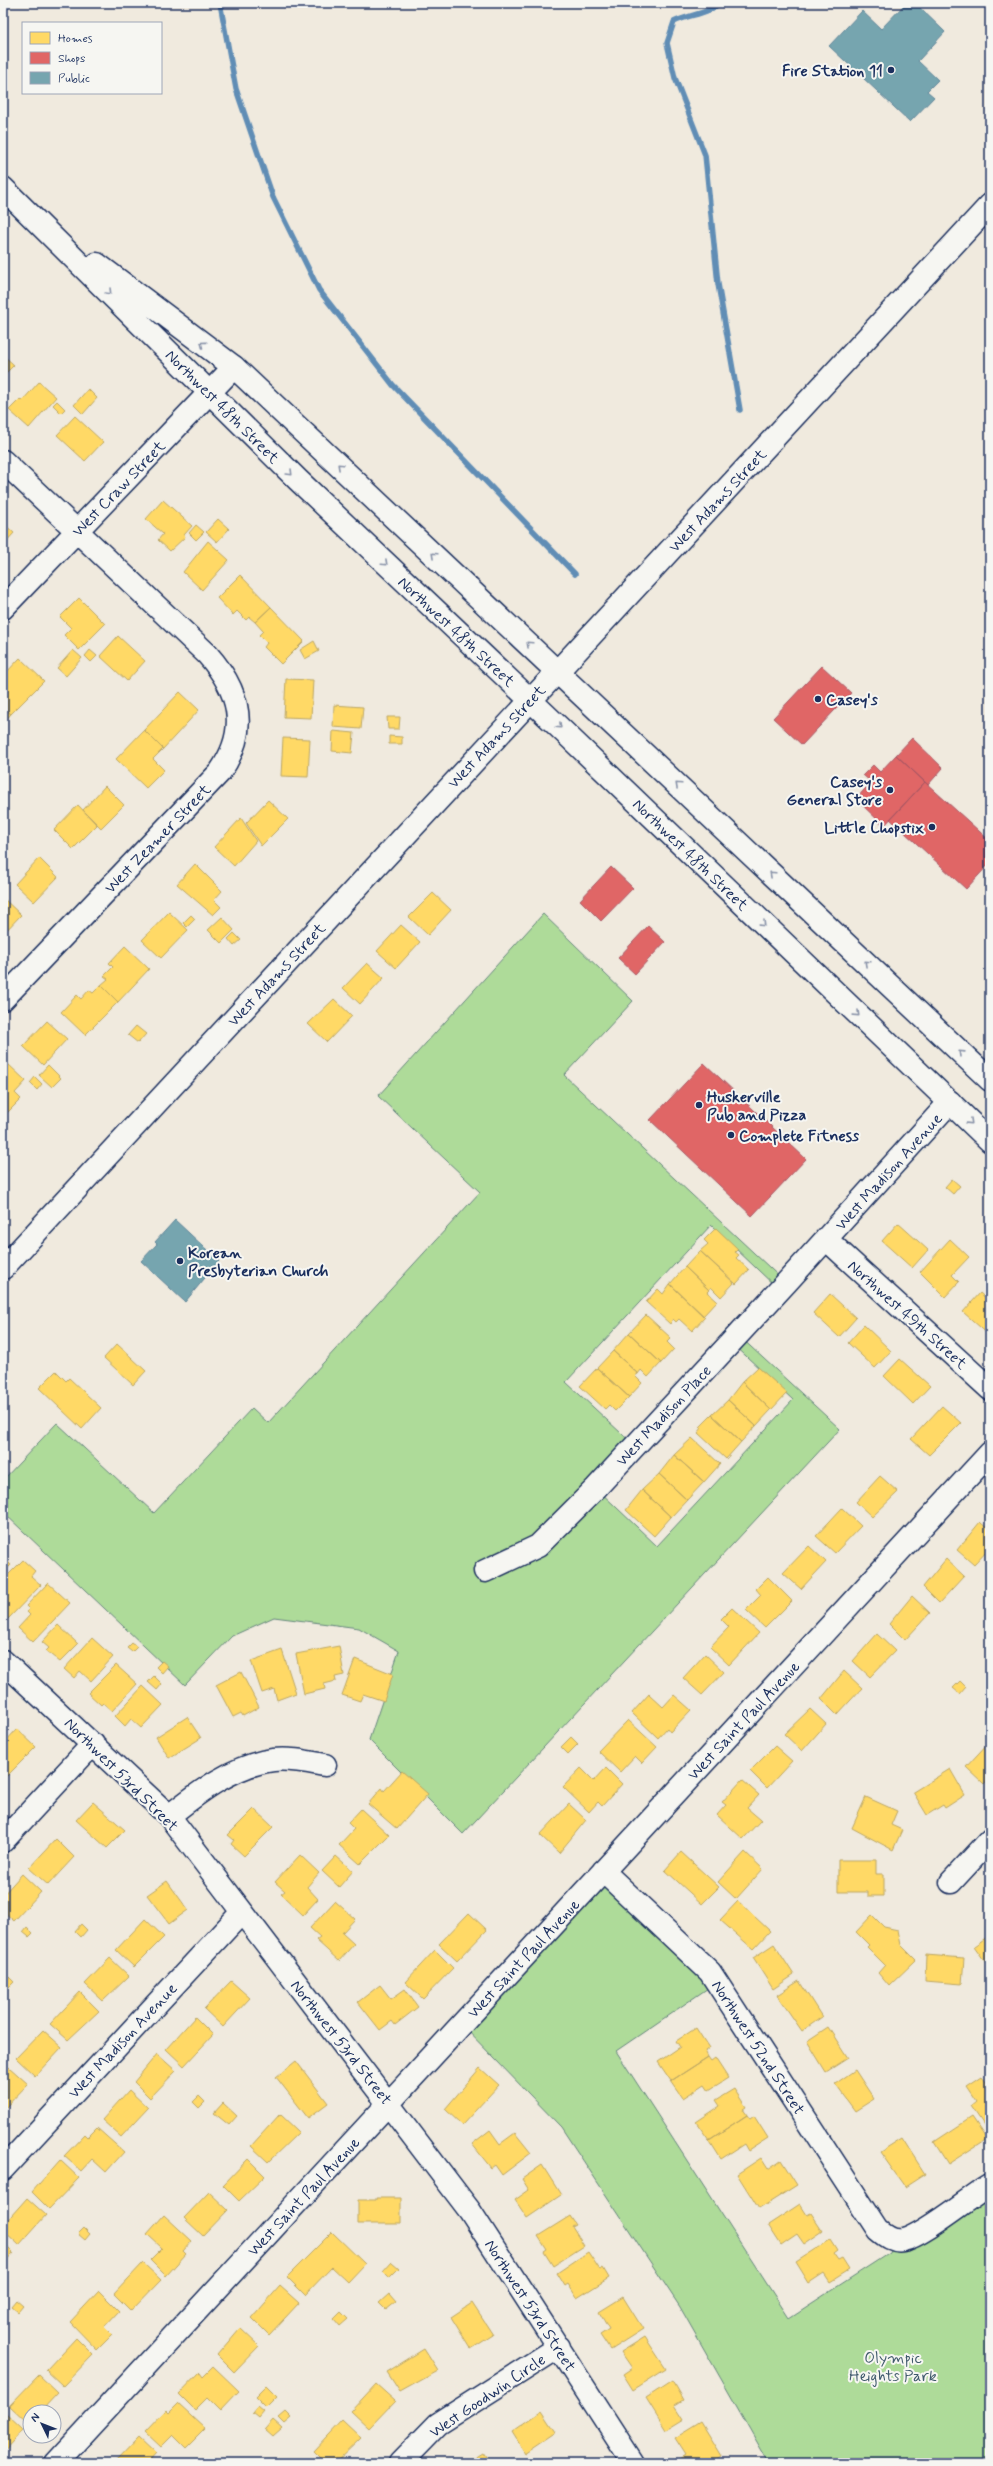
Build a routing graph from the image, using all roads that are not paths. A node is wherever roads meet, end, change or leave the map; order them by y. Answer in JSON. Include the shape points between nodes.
{"nodes":[{"id":1,"x":3,"y":188,"type":"edge"},
{"id":2,"x":990,"y":205,"type":"edge"},
{"id":3,"x":32,"y":215,"type":"junction"},
{"id":4,"x":234,"y":367,"type":"junction"},
{"id":5,"x":210,"y":393,"type":"junction"},
{"id":6,"x":3,"y":461,"type":"edge"},
{"id":7,"x":77,"y":532,"type":"junction"},
{"id":8,"x":3,"y":608,"type":"edge"},
{"id":9,"x":558,"y":671,"type":"junction"},
{"id":10,"x":530,"y":700,"type":"junction"},
{"id":11,"x":3,"y":999,"type":"edge"},
{"id":12,"x":990,"y":1080,"type":"edge"},
{"id":13,"x":950,"y":1102,"type":"junction"},
{"id":14,"x":990,"y":1120,"type":"edge"},
{"id":15,"x":990,"y":1141,"type":"edge"},
{"id":16,"x":826,"y":1239,"type":"junction"},
{"id":17,"x":3,"y":1268,"type":"edge"},
{"id":18,"x":990,"y":1389,"type":"edge"},
{"id":19,"x":990,"y":1453,"type":"edge"},
{"id":20,"x":485,"y":1571,"type":"dead end"},
{"id":21,"x":3,"y":1661,"type":"edge"},
{"id":22,"x":93,"y":1744,"type":"junction"},
{"id":23,"x":325,"y":1765,"type":"dead end"},
{"id":24,"x":169,"y":1816,"type":"junction"},
{"id":25,"x":990,"y":1840,"type":"edge"},
{"id":26,"x":3,"y":1841,"type":"edge"},
{"id":27,"x":603,"y":1871,"type":"junction"},
{"id":28,"x":951,"y":1882,"type":"dead end"},
{"id":29,"x":242,"y":1912,"type":"junction"},
{"id":30,"x":389,"y":2102,"type":"junction"},
{"id":31,"x":3,"y":2169,"type":"edge"},
{"id":32,"x":990,"y":2184,"type":"edge"},
{"id":33,"x":559,"y":2347,"type":"junction"},
{"id":34,"x":56,"y":2463,"type":"edge"},
{"id":35,"x":400,"y":2463,"type":"edge"},
{"id":36,"x":633,"y":2463,"type":"edge"}],
"edges":[{"from":1,"to":3,"type":"street","name":"Northwest 48th Street"},
{"from":2,"to":9,"type":"street","name":"West Adams Street"},
{"from":4,"to":3,"type":"street","name":"Northwest 48th Street","one_way":true},
{"from":3,"to":5,"type":"street","name":"Northwest 48th Street","one_way":true},
{"from":4,"to":5,"type":"street","name":"West Craw Street"},
{"from":9,"to":4,"type":"street","name":"Northwest 48th Street","one_way":true},
{"from":5,"to":7,"type":"street","name":"West Craw Street"},
{"from":5,"to":10,"type":"street","name":"Northwest 48th Street","one_way":true},
{"from":6,"to":7,"type":"street"},
{"from":7,"to":8,"type":"street","name":"West Craw Street"},
{"from":7,"to":11,"type":"street","name":"West Zeamer Street","via":[[207,654],[226,678],[238,710],[236,741],[225,765]]},
{"from":9,"to":10,"type":"street","name":"West Adams Street"},
{"from":12,"to":9,"type":"street","name":"Northwest 48th Street","one_way":true},
{"from":10,"to":13,"type":"street","name":"Northwest 48th Street","one_way":true},
{"from":10,"to":17,"type":"street","name":"West Adams Street"},
{"from":13,"to":14,"type":"street","via":[[963,1097]]},
{"from":13,"to":15,"type":"street","name":"Northwest 48th Street","one_way":true},
{"from":13,"to":16,"type":"street","name":"West Madison Avenue"},
{"from":16,"to":18,"type":"street","name":"Northwest 49th Street"},
{"from":16,"to":20,"type":"street","name":"West Madison Place","via":[[596,1488],[538,1546]]},
{"from":19,"to":27,"type":"street","name":"West Saint Paul Avenue"},
{"from":21,"to":22,"type":"street","name":"Northwest 53rd Street"},
{"from":22,"to":24,"type":"street","name":"Northwest 53rd Street"},
{"from":22,"to":26,"type":"street"},
{"from":23,"to":24,"type":"street","via":[[291,1759],[258,1763],[223,1778]]},
{"from":24,"to":29,"type":"street","name":"Northwest 53rd Street"},
{"from":25,"to":28,"type":"street"},
{"from":27,"to":30,"type":"street","name":"West Saint Paul Avenue"},
{"from":27,"to":32,"type":"street","name":"Northwest 52nd Street","via":[[710,1972],[878,2230],[894,2240],[912,2237]]},
{"from":29,"to":30,"type":"street","name":"Northwest 53rd Street"},
{"from":29,"to":31,"type":"street","name":"West Madison Avenue"},
{"from":30,"to":33,"type":"street","name":"Northwest 53rd Street","via":[[470,2212]]},
{"from":30,"to":34,"type":"street","name":"West Saint Paul Avenue"},
{"from":33,"to":35,"type":"street","name":"West Goodwin Circle","via":[[438,2424]]},
{"from":33,"to":36,"type":"street","name":"Northwest 53rd Street"}]}
